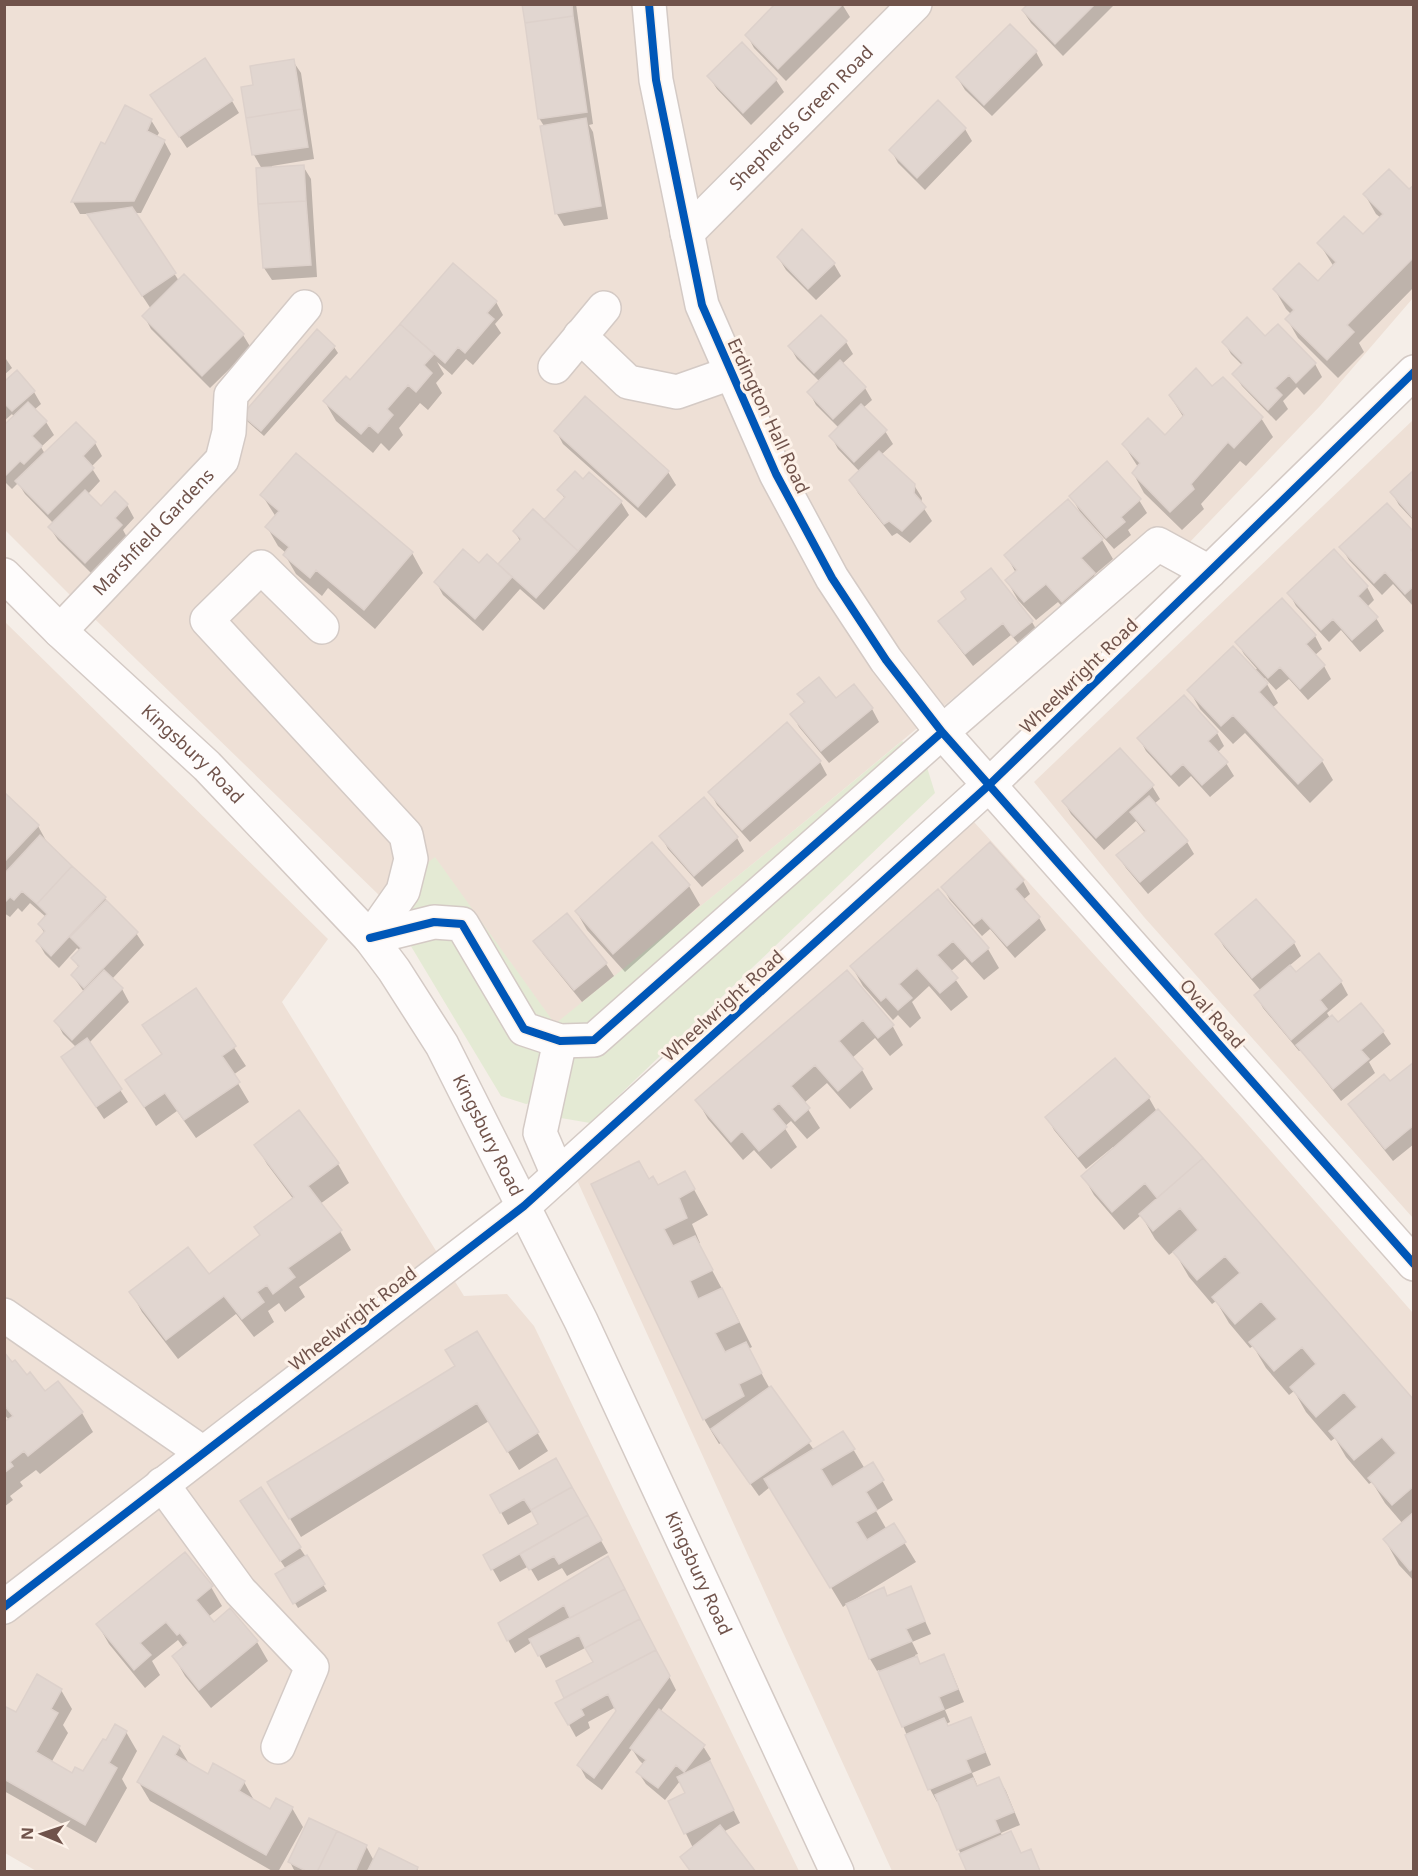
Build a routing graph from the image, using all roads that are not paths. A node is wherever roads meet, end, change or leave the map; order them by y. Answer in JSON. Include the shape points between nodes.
{"nodes":[{"id":1,"x":650,"y":4,"type":"edge"},
{"id":2,"x":915,"y":4,"type":"edge"},
{"id":3,"x":687,"y":233,"type":"junction"},
{"id":4,"x":305,"y":307,"type":"dead end"},
{"id":5,"x":604,"y":308,"type":"dead end"},
{"id":6,"x":580,"y":336,"type":"junction"},
{"id":7,"x":555,"y":367,"type":"dead end"},
{"id":8,"x":1413,"y":372,"type":"edge"},
{"id":9,"x":731,"y":373,"type":"junction"},
{"id":10,"x":1209,"y":572,"type":"junction"},
{"id":11,"x":4,"y":575,"type":"edge"},
{"id":12,"x":321,"y":627,"type":"dead end"},
{"id":13,"x":60,"y":631,"type":"junction"},
{"id":14,"x":942,"y":732,"type":"junction"},
{"id":15,"x":989,"y":785,"type":"junction"},
{"id":16,"x":370,"y":938,"type":"junction"},
{"id":17,"x":560,"y":1041,"type":"junction"},
{"id":18,"x":558,"y":1175,"type":"junction"},
{"id":19,"x":524,"y":1206,"type":"junction"},
{"id":20,"x":1413,"y":1264,"type":"edge"},
{"id":21,"x":4,"y":1315,"type":"edge"},
{"id":22,"x":203,"y":1453,"type":"junction"},
{"id":23,"x":162,"y":1484,"type":"junction"},
{"id":24,"x":4,"y":1607,"type":"edge"},
{"id":25,"x":278,"y":1747,"type":"dead end"},
{"id":26,"x":837,"y":1872,"type":"edge"}],
"edges":[{"from":1,"to":3,"type":"street","name":"Erdington Hall Road","via":[[656,80]]},
{"from":2,"to":3,"type":"street","name":"Shepherds Green Road"},
{"from":3,"to":9,"type":"street","name":"Erdington Hall Road","via":[[702,305]]},
{"from":4,"to":13,"type":"street","name":"Marshfield Gardens","via":[[231,395],[229,432],[222,460]]},
{"from":5,"to":6,"type":"street"},
{"from":6,"to":7,"type":"street"},
{"from":6,"to":9,"type":"street","via":[[628,382],[677,392]]},
{"from":8,"to":10,"type":"street","name":"Wheelwright Road"},
{"from":9,"to":14,"type":"street","name":"Erdington Hall Road","via":[[776,474],[832,578],[886,660]]},
{"from":10,"to":14,"type":"street","via":[[1158,544]]},
{"from":10,"to":15,"type":"street","name":"Wheelwright Road"},
{"from":11,"to":13,"type":"street","name":"Kingsbury Road"},
{"from":12,"to":16,"type":"street","via":[[261,567],[207,620],[406,835],[411,859],[403,891]]},
{"from":13,"to":16,"type":"street","name":"Kingsbury Road","via":[[207,766]]},
{"from":14,"to":15,"type":"street","name":"Erdington Hall Road"},
{"from":14,"to":17,"type":"street","via":[[594,1040]]},
{"from":15,"to":18,"type":"street","name":"Wheelwright Road"},
{"from":15,"to":20,"type":"street","name":"Oval Road"},
{"from":16,"to":17,"type":"street","via":[[434,922],[462,924],[524,1029]]},
{"from":16,"to":19,"type":"street","name":"Kingsbury Road","via":[[442,1046]]},
{"from":17,"to":18,"type":"street","via":[[540,1133]]},
{"from":18,"to":19,"type":"street","name":"Wheelwright Road"},
{"from":19,"to":22,"type":"street","name":"Wheelwright Road"},
{"from":19,"to":26,"type":"street","name":"Kingsbury Road"},
{"from":21,"to":22,"type":"street"},
{"from":22,"to":23,"type":"street","name":"Wheelwright Road"},
{"from":23,"to":24,"type":"street","name":"Wheelwright Road"},
{"from":23,"to":25,"type":"street","via":[[240,1591],[312,1668]]}]}
